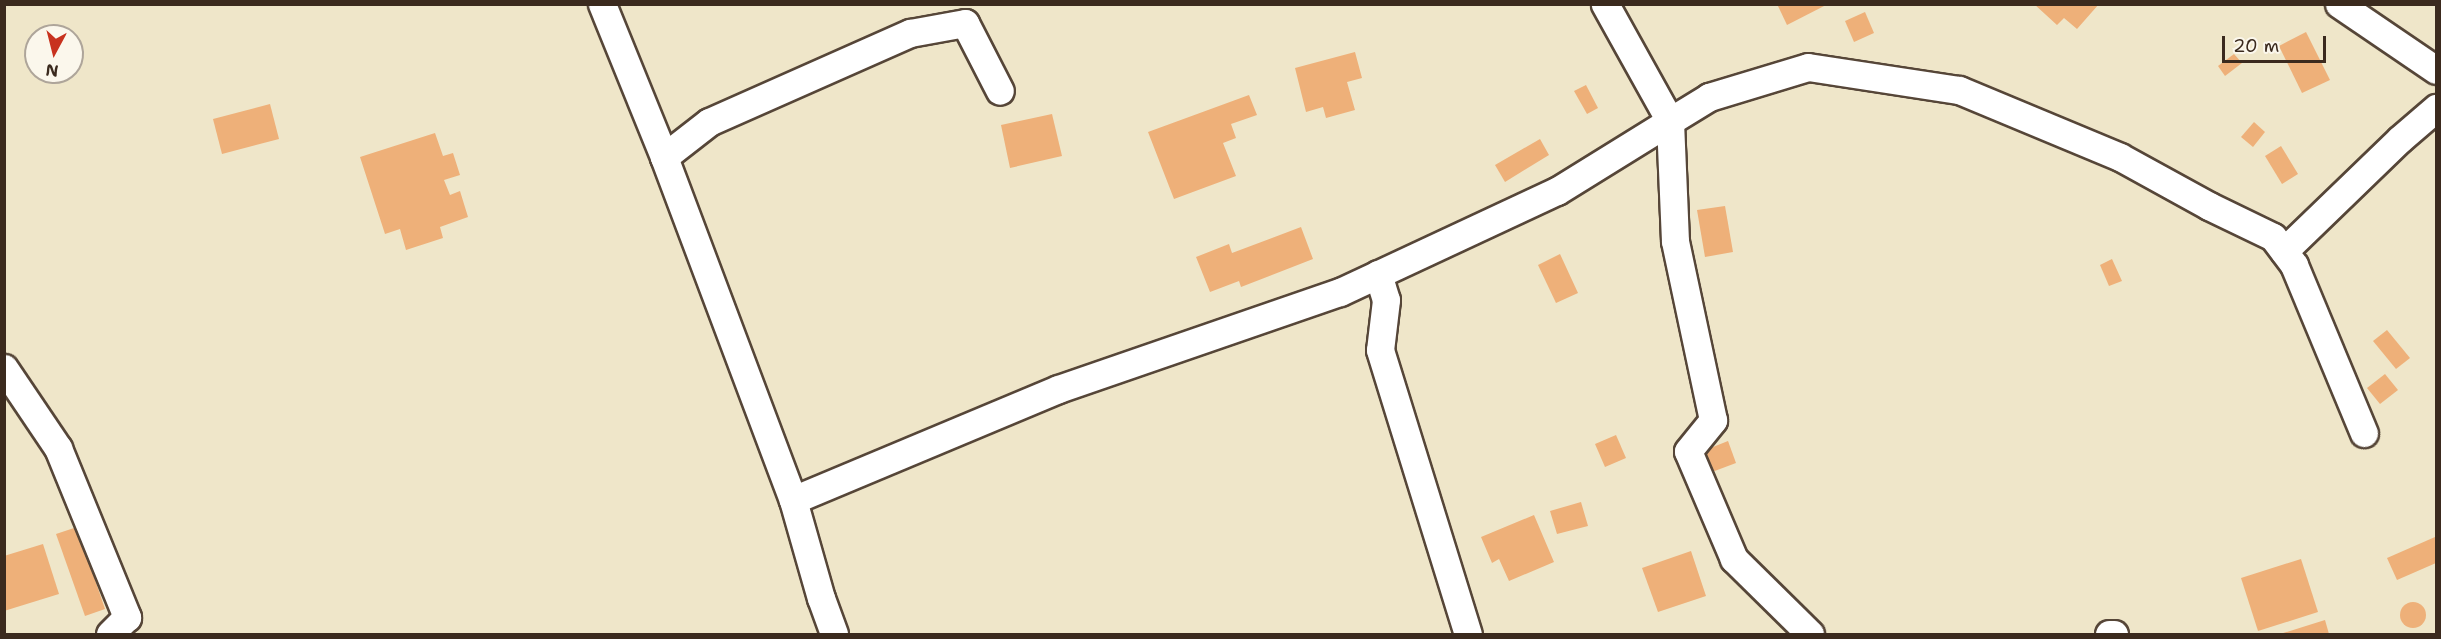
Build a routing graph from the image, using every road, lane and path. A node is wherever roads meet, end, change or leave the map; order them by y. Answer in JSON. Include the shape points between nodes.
{"nodes":[{"id":1,"x":602,"y":4,"type":"edge"},
{"id":2,"x":1605,"y":4,"type":"edge"},
{"id":3,"x":2339,"y":4,"type":"edge"},
{"id":4,"x":2436,"y":70,"type":"edge"},
{"id":5,"x":1000,"y":91,"type":"dead end"},
{"id":6,"x":2436,"y":108,"type":"edge"},
{"id":7,"x":1670,"y":121,"type":"junction"},
{"id":8,"x":664,"y":157,"type":"junction"},
{"id":9,"x":2283,"y":251,"type":"junction"},
{"id":10,"x":1378,"y":274,"type":"junction"},
{"id":11,"x":4,"y":368,"type":"edge"},
{"id":12,"x":2364,"y":433,"type":"dead end"},
{"id":13,"x":793,"y":500,"type":"junction"},
{"id":14,"x":110,"y":634,"type":"edge"},
{"id":15,"x":834,"y":634,"type":"edge"},
{"id":16,"x":1468,"y":634,"type":"edge"},
{"id":17,"x":1810,"y":634,"type":"edge"},
{"id":18,"x":2109,"y":634,"type":"edge"},
{"id":19,"x":2114,"y":634,"type":"edge"}],
"edges":[{"from":1,"to":8,"type":"street"},
{"from":2,"to":7,"type":"street"},
{"from":3,"to":4,"type":"street"},
{"from":5,"to":8,"type":"street","via":[[965,23],[910,33],[709,122]]},
{"from":6,"to":9,"type":"street"},
{"from":7,"to":9,"type":"street","via":[[1709,98],[1808,67],[1959,90],[2120,156],[2273,237]]},
{"from":7,"to":10,"type":"street","via":[[1557,191]]},
{"from":7,"to":17,"type":"street","via":[[1675,241],[1713,420],[1688,451],[1734,559]]},
{"from":8,"to":13,"type":"street"},
{"from":9,"to":12,"type":"street","via":[[2294,265]]},
{"from":10,"to":13,"type":"street","via":[[1340,292],[1058,389]]},
{"from":10,"to":16,"type":"street","via":[[1386,300],[1380,350]]},
{"from":11,"to":14,"type":"street","via":[[58,448],[127,617]]},
{"from":13,"to":15,"type":"street"},
{"from":18,"to":19,"type":"street"}]}
